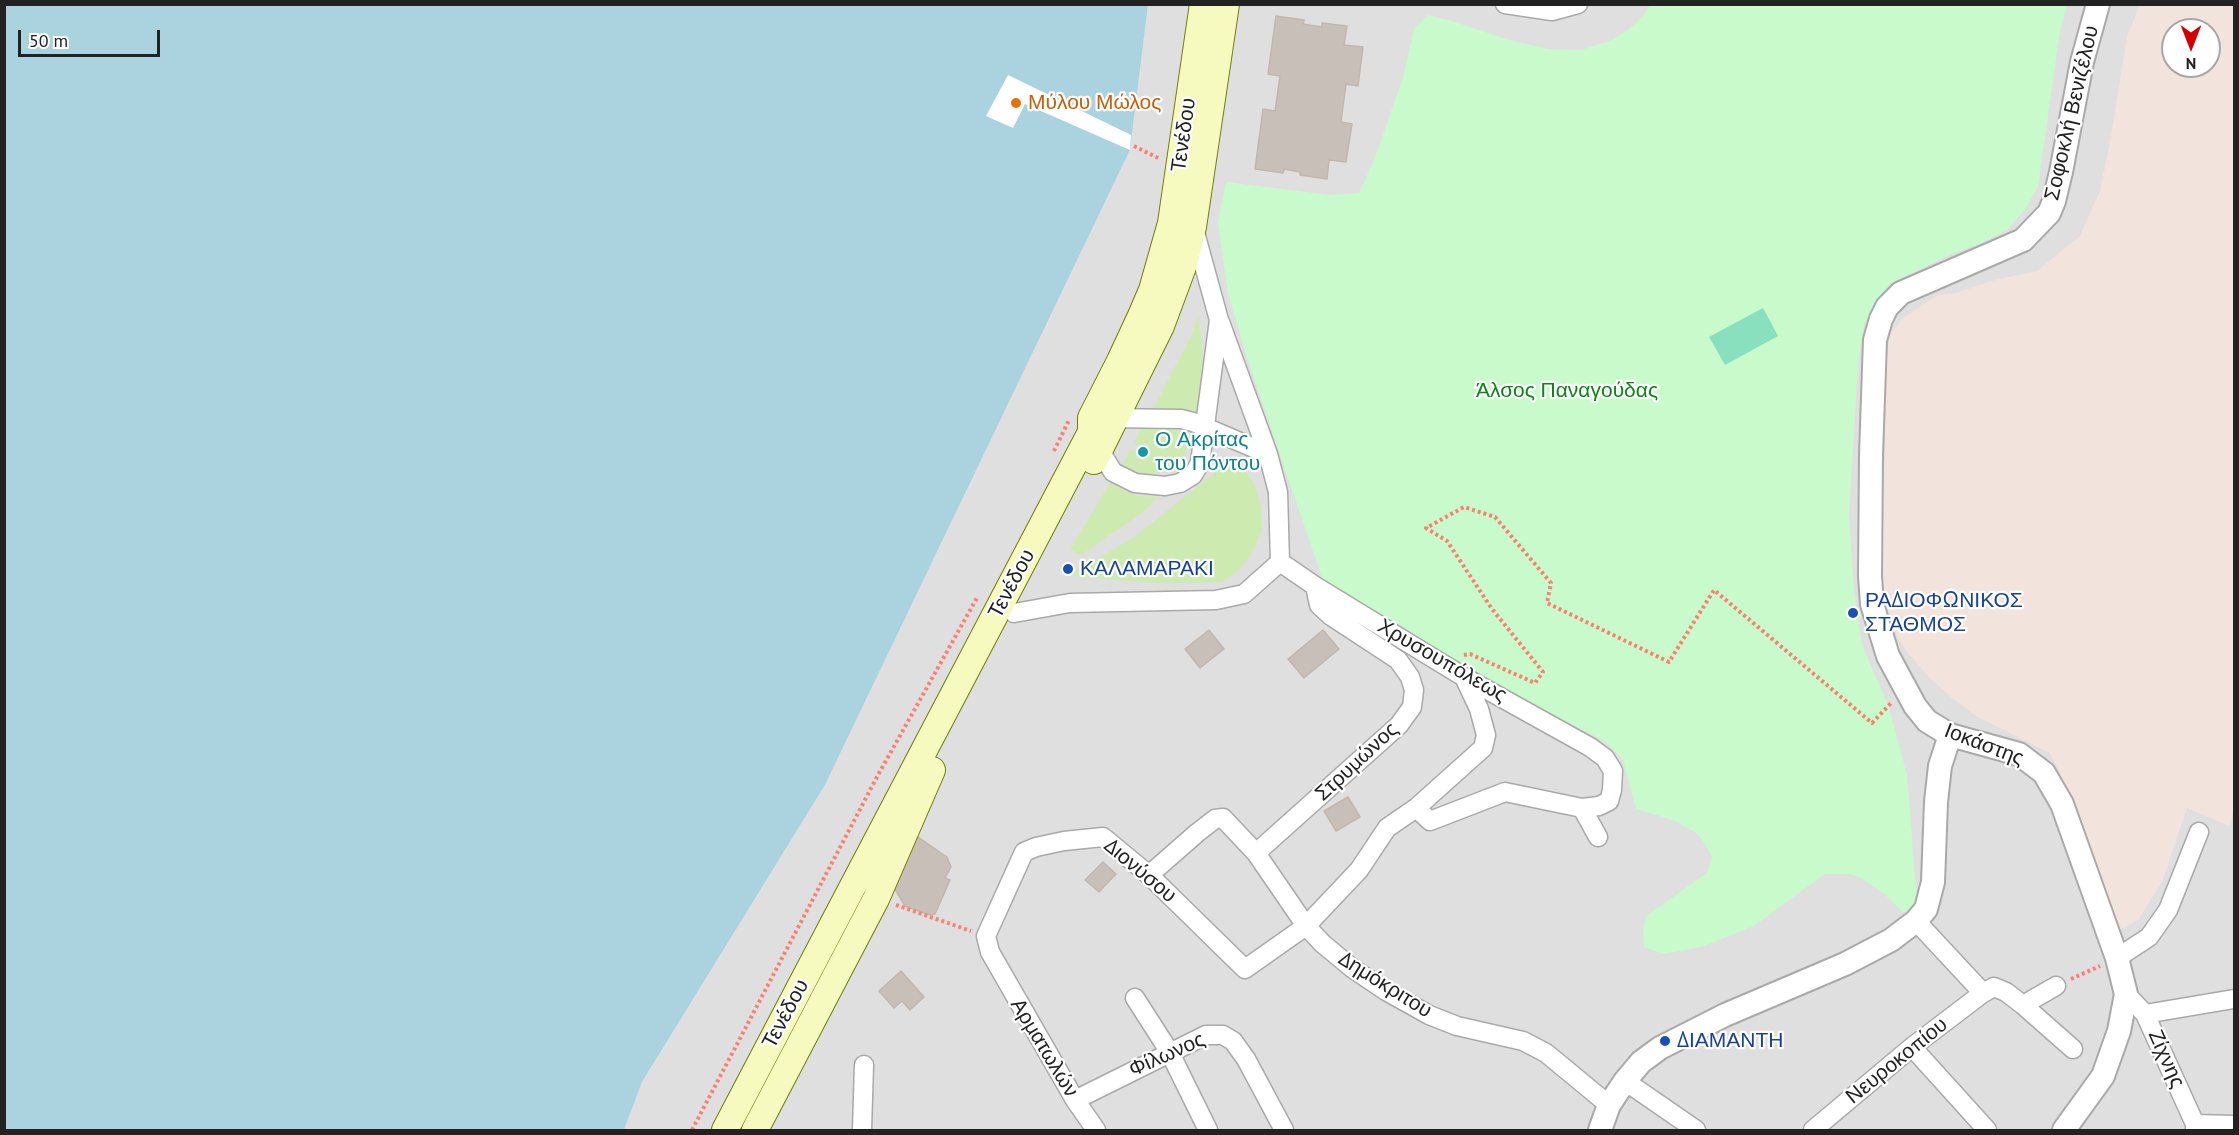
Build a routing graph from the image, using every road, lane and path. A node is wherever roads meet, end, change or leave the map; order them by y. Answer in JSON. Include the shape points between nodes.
{"nodes":[{"id":1,"x":1203,"y":4,"type":"edge"},
{"id":2,"x":1226,"y":4,"type":"edge"},
{"id":3,"x":1505,"y":4,"type":"edge"},
{"id":4,"x":1578,"y":4,"type":"edge"},
{"id":5,"x":2098,"y":4,"type":"edge"},
{"id":6,"x":1134,"y":146,"type":"dead end"},
{"id":7,"x":1159,"y":169,"type":"dead end"},
{"id":8,"x":1193,"y":227,"type":"junction"},
{"id":9,"x":1219,"y":320,"type":"junction"},
{"id":10,"x":1875,"y":340,"type":"joint"},
{"id":11,"x":1116,"y":418,"type":"junction"},
{"id":12,"x":1205,"y":427,"type":"junction"},
{"id":13,"x":1088,"y":428,"type":"junction"},
{"id":14,"x":1052,"y":454,"type":"dead end"},
{"id":15,"x":1268,"y":454,"type":"junction"},
{"id":16,"x":1280,"y":562,"type":"junction"},
{"id":17,"x":1315,"y":586,"type":"junction"},
{"id":18,"x":979,"y":594,"type":"dead end"},
{"id":19,"x":1014,"y":613,"type":"junction"},
{"id":20,"x":1459,"y":656,"type":"dead end"},
{"id":21,"x":1464,"y":677,"type":"junction"},
{"id":22,"x":1905,"y":688,"type":"junction"},
{"id":23,"x":1950,"y":735,"type":"junction"},
{"id":24,"x":1416,"y":808,"type":"junction"},
{"id":25,"x":1582,"y":808,"type":"junction"},
{"id":26,"x":2199,"y":832,"type":"dead end"},
{"id":27,"x":1598,"y":837,"type":"dead end"},
{"id":28,"x":1256,"y":854,"type":"junction"},
{"id":29,"x":1149,"y":875,"type":"junction"},
{"id":30,"x":876,"y":898,"type":"junction"},
{"id":31,"x":1916,"y":921,"type":"junction"},
{"id":32,"x":1306,"y":926,"type":"junction"},
{"id":33,"x":986,"y":936,"type":"junction"},
{"id":34,"x":2117,"y":958,"type":"junction"},
{"id":35,"x":2056,"y":986,"type":"joint"},
{"id":36,"x":1983,"y":993,"type":"junction"},
{"id":37,"x":2126,"y":994,"type":"junction"},
{"id":38,"x":1135,"y":999,"type":"dead end"},
{"id":39,"x":2235,"y":999,"type":"edge"},
{"id":40,"x":2023,"y":1005,"type":"junction"},
{"id":41,"x":2145,"y":1014,"type":"junction"},
{"id":42,"x":1912,"y":1047,"type":"junction"},
{"id":43,"x":2073,"y":1049,"type":"dead end"},
{"id":44,"x":1169,"y":1052,"type":"junction"},
{"id":45,"x":864,"y":1065,"type":"dead end"},
{"id":46,"x":1625,"y":1081,"type":"junction"},
{"id":47,"x":1075,"y":1100,"type":"junction"},
{"id":48,"x":770,"y":1101,"type":"junction"},
{"id":49,"x":1609,"y":1105,"type":"junction"},
{"id":50,"x":2235,"y":1125,"type":"edge"},
{"id":51,"x":2195,"y":1127,"type":"edge"},
{"id":52,"x":692,"y":1131,"type":"edge"},
{"id":53,"x":725,"y":1131,"type":"edge"},
{"id":54,"x":755,"y":1131,"type":"edge"},
{"id":55,"x":770,"y":1131,"type":"edge"},
{"id":56,"x":862,"y":1131,"type":"edge"},
{"id":57,"x":1096,"y":1131,"type":"edge"},
{"id":58,"x":1208,"y":1131,"type":"edge"},
{"id":59,"x":1284,"y":1131,"type":"edge"},
{"id":60,"x":1600,"y":1131,"type":"edge"},
{"id":61,"x":1696,"y":1131,"type":"edge"},
{"id":62,"x":1812,"y":1131,"type":"edge"},
{"id":63,"x":1987,"y":1131,"type":"edge"},
{"id":64,"x":2064,"y":1131,"type":"edge"}],
"edges":[{"from":1,"to":13,"type":"main road","name":"Τενέδου","via":[[1171,223],[1161,260],[1152,290]]},
{"from":2,"to":8,"type":"main road","name":"Τενέδου"},
{"from":3,"to":4,"type":"street","via":[[1552,11]]},
{"from":5,"to":10,"type":"street","name":"Σοφοκλή Βενιζέλου","via":[[2049,213],[2023,240],[1902,293],[1887,308]]},
{"from":6,"to":7,"type":"path","via":[[1161,159]]},
{"from":8,"to":9,"type":"street"},
{"from":8,"to":11,"type":"main road","name":"Τενέδου","via":[[1169,305]]},
{"from":9,"to":12,"type":"street"},
{"from":9,"to":15,"type":"street"},
{"from":10,"to":22,"type":"street","name":"Ιοκάστης","via":[[1872,604],[1887,656]]},
{"from":11,"to":12,"type":"street","via":[[1180,419]]},
{"from":11,"to":13,"type":"main road","name":"Τενέδου"},
{"from":12,"to":13,"type":"street","via":[[1200,463],[1192,475],[1165,486],[1150,486],[1113,472]]},
{"from":12,"to":15,"type":"street"},
{"from":13,"to":14,"type":"path"},
{"from":13,"to":19,"type":"main road","name":"Τενέδου"},
{"from":13,"to":53,"type":"main road","name":"Τενέδου"},
{"from":15,"to":16,"type":"street","via":[[1278,492]]},
{"from":16,"to":17,"type":"street","name":"Χρυσουπόλεως"},
{"from":16,"to":19,"type":"street","via":[[1244,594],[1216,600],[1070,603]]},
{"from":17,"to":21,"type":"street","name":"Χρυσουπόλεως"},
{"from":17,"to":28,"type":"street","name":"Στρυμώνος","via":[[1319,605],[1331,616],[1398,660],[1414,690],[1412,707],[1399,725]]},
{"from":18,"to":52,"type":"path","via":[[878,776]]},
{"from":19,"to":30,"type":"main road","name":"Τενέδου","via":[[929,776]]},
{"from":20,"to":22,"type":"path","via":[[1470,654],[1535,683],[1543,672],[1492,609],[1447,541],[1426,528],[1464,507],[1495,517],[1551,584],[1547,603],[1669,662],[1714,590],[1872,723]]},
{"from":21,"to":24,"type":"street","via":[[1486,735],[1483,748]]},
{"from":21,"to":25,"type":"street","name":"Χρυσουπόλεως","via":[[1551,723],[1605,758],[1613,771],[1609,801]]},
{"from":22,"to":23,"type":"street","name":"Ιοκάστης","via":[[1928,721]]},
{"from":23,"to":31,"type":"street","via":[[1940,766],[1936,802],[1934,882],[1926,909]]},
{"from":23,"to":34,"type":"street","name":"Ιοκάστης","via":[[2019,754],[2044,773],[2062,804]]},
{"from":24,"to":25,"type":"street","name":"Χρυσουπόλεως","via":[[1430,821],[1505,792]]},
{"from":24,"to":32,"type":"street","via":[[1388,828],[1359,870]]},
{"from":25,"to":27,"type":"street"},
{"from":26,"to":34,"type":"street","via":[[2168,910],[2149,937]]},
{"from":28,"to":29,"type":"street","name":"Δημόκριτου","via":[[1223,818],[1215,819]]},
{"from":28,"to":32,"type":"street","name":"Δημόκριτου"},
{"from":29,"to":32,"type":"street","name":"Διονύσου","via":[[1245,969]]},
{"from":29,"to":33,"type":"street","name":"Διονύσου","via":[[1103,837],[1036,847],[1024,852]]},
{"from":30,"to":33,"type":"path"},
{"from":30,"to":48,"type":"main road","name":"Τενέδου"},
{"from":31,"to":36,"type":"street"},
{"from":31,"to":46,"type":"street","via":[[1891,940],[1845,964],[1676,1039],[1641,1062]]},
{"from":32,"to":49,"type":"street","name":"Δημόκριτου","via":[[1352,968],[1386,991],[1457,1026],[1523,1041],[1546,1053]]},
{"from":33,"to":47,"type":"street","name":"Αρματωλών","via":[[995,964]]},
{"from":34,"to":35,"type":"path"},
{"from":34,"to":37,"type":"street","name":"Ιοκάστης"},
{"from":35,"to":40,"type":"street"},
{"from":36,"to":40,"type":"street","via":[[1994,987]]},
{"from":36,"to":42,"type":"street","name":"Νευροκοπίου"},
{"from":37,"to":41,"type":"street","name":"Ζίχνης"},
{"from":37,"to":64,"type":"street","name":"Ιοκάστης","via":[[2120,1030],[2103,1076]]},
{"from":38,"to":44,"type":"street"},
{"from":39,"to":41,"type":"street"},
{"from":40,"to":43,"type":"street"},
{"from":41,"to":51,"type":"street","name":"Ζίχνης"},
{"from":42,"to":62,"type":"street","name":"Νευροκοπίου"},
{"from":42,"to":63,"type":"street"},
{"from":44,"to":47,"type":"street","name":"Φίλωνος"},
{"from":44,"to":58,"type":"street"},
{"from":44,"to":59,"type":"street","name":"Φίλωνος","via":[[1206,1035],[1223,1035],[1233,1041]]},
{"from":45,"to":56,"type":"street"},
{"from":46,"to":49,"type":"street"},
{"from":46,"to":61,"type":"street"},
{"from":47,"to":57,"type":"street","name":"Αρματωλών"},
{"from":48,"to":54,"type":"main road","name":"Τενέδου"},
{"from":48,"to":55,"type":"main road"},
{"from":49,"to":60,"type":"street"},
{"from":50,"to":51,"type":"street"}]}
